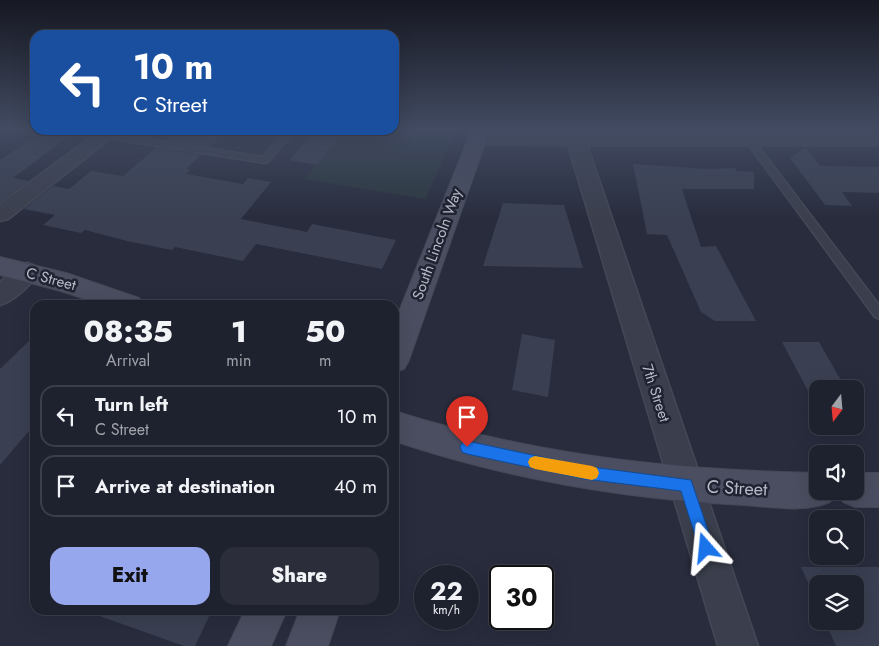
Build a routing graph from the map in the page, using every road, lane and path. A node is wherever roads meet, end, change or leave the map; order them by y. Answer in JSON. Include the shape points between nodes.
{"nodes":[{"id":1,"x":73,"y":159,"type":"edge"},
{"id":2,"x":469,"y":159,"type":"edge"},
{"id":3,"x":582,"y":159,"type":"edge"},
{"id":4,"x":764,"y":159,"type":"edge"},
{"id":5,"x":0,"y":214,"type":"edge"},
{"id":6,"x":0,"y":266,"type":"edge"},
{"id":7,"x":27,"y":272,"type":"junction"},
{"id":8,"x":0,"y":296,"type":"edge"},
{"id":9,"x":866,"y":296,"type":"junction"},
{"id":10,"x":879,"y":296,"type":"edge"},
{"id":11,"x":118,"y":300,"type":"edge"},
{"id":12,"x":879,"y":314,"type":"edge"},
{"id":13,"x":399,"y":347,"type":"edge"},
{"id":14,"x":399,"y":428,"type":"edge"},
{"id":15,"x":686,"y":485,"type":"junction"},
{"id":16,"x":809,"y":490,"type":"edge"},
{"id":17,"x":864,"y":490,"type":"edge"},
{"id":18,"x":879,"y":490,"type":"edge"},
{"id":19,"x":264,"y":615,"type":"edge"},
{"id":20,"x":318,"y":615,"type":"edge"},
{"id":21,"x":249,"y":646,"type":"edge"},
{"id":22,"x":307,"y":646,"type":"edge"},
{"id":23,"x":738,"y":646,"type":"edge"}],
"edges":[{"from":1,"to":5,"type":"street"},
{"from":2,"to":13,"type":"street","name":"South Lincoln Way"},
{"from":3,"to":15,"type":"street","name":"7th Street"},
{"from":4,"to":9,"type":"lane"},
{"from":6,"to":7,"type":"street","name":"C Street"},
{"from":7,"to":8,"type":"street"},
{"from":7,"to":11,"type":"street","name":"C Street"},
{"from":9,"to":10,"type":"lane"},
{"from":9,"to":12,"type":"lane"},
{"from":14,"to":15,"type":"street","name":"C Street","via":[[498,455],[584,472]]},
{"from":15,"to":16,"type":"street","name":"C Street"},
{"from":15,"to":23,"type":"street","name":"7th Street"},
{"from":17,"to":18,"type":"street"},
{"from":19,"to":21,"type":"street"},
{"from":20,"to":22,"type":"street"}]}
